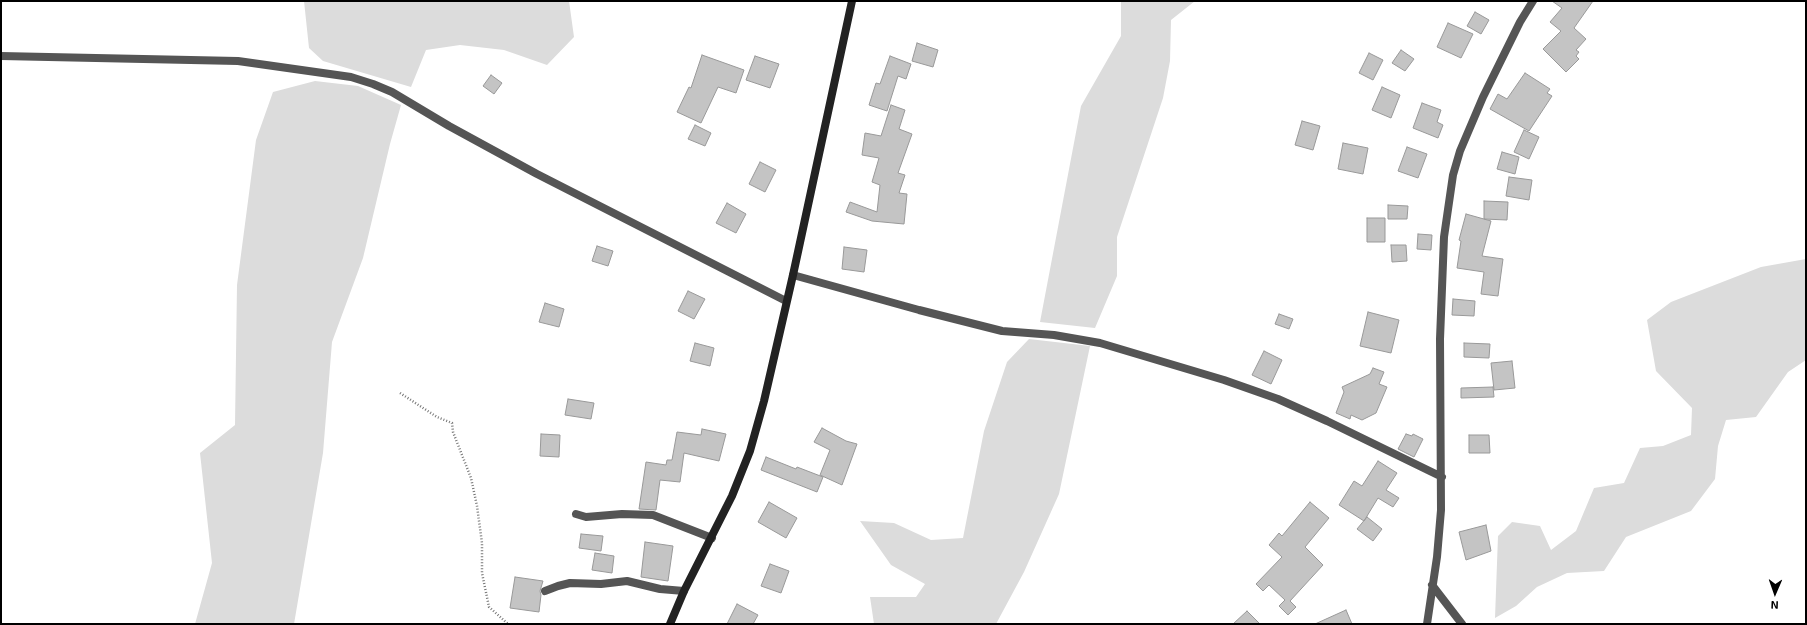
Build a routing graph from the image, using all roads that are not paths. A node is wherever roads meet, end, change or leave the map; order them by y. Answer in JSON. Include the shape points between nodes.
{"nodes":[{"id":1,"x":852,"y":1,"type":"edge"},
{"id":2,"x":1533,"y":1,"type":"edge"},
{"id":3,"x":1,"y":56,"type":"edge"},
{"id":4,"x":793,"y":275,"type":"junction"},
{"id":5,"x":786,"y":301,"type":"junction"},
{"id":6,"x":1442,"y":478,"type":"junction"},
{"id":7,"x":576,"y":514,"type":"dead end"},
{"id":8,"x":712,"y":538,"type":"junction"},
{"id":9,"x":1432,"y":585,"type":"junction"},
{"id":10,"x":545,"y":591,"type":"dead end"},
{"id":11,"x":684,"y":591,"type":"junction"},
{"id":12,"x":670,"y":624,"type":"edge"},
{"id":13,"x":1427,"y":624,"type":"edge"},
{"id":14,"x":1462,"y":624,"type":"edge"}],
"edges":[{"from":1,"to":4,"type":"street"},
{"from":2,"to":6,"type":"street","via":[[1520,22],[1484,97],[1460,151],[1453,175],[1444,237],[1439,408]]},
{"from":3,"to":5,"type":"street","via":[[238,61],[351,77],[392,92],[530,170]]},
{"from":4,"to":5,"type":"street"},
{"from":4,"to":6,"type":"street","via":[[1002,331],[1100,343],[1224,380],[1327,421]]},
{"from":5,"to":8,"type":"street","via":[[750,451]]},
{"from":6,"to":9,"type":"street"},
{"from":7,"to":8,"type":"street","via":[[586,517],[653,515]]},
{"from":8,"to":11,"type":"street"},
{"from":9,"to":13,"type":"street"},
{"from":9,"to":14,"type":"street"},
{"from":10,"to":11,"type":"street","via":[[570,583],[601,584],[627,581],[660,589]]},
{"from":11,"to":12,"type":"street"}]}
